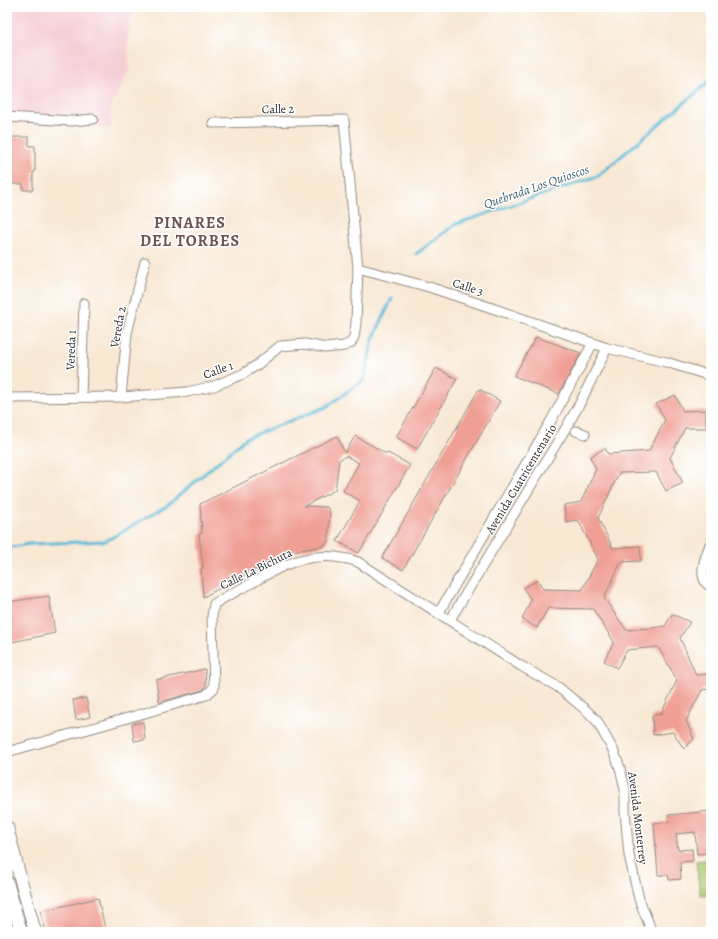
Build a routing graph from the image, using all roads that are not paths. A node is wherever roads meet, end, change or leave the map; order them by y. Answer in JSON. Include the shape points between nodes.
{"nodes":[{"id":1,"x":7,"y":117,"type":"edge"},
{"id":2,"x":93,"y":119,"type":"dead end"},
{"id":3,"x":213,"y":123,"type":"dead end"},
{"id":4,"x":145,"y":262,"type":"dead end"},
{"id":5,"x":358,"y":268,"type":"junction"},
{"id":6,"x":84,"y":303,"type":"dead end"},
{"id":7,"x":593,"y":343,"type":"junction"},
{"id":8,"x":607,"y":348,"type":"junction"},
{"id":9,"x":711,"y":376,"type":"edge"},
{"id":10,"x":81,"y":397,"type":"junction"},
{"id":11,"x":121,"y":397,"type":"junction"},
{"id":12,"x":7,"y":398,"type":"edge"},
{"id":13,"x":711,"y":542,"type":"edge"},
{"id":14,"x":711,"y":587,"type":"edge"},
{"id":15,"x":438,"y":614,"type":"junction"},
{"id":16,"x":450,"y":620,"type":"junction"},
{"id":17,"x":7,"y":752,"type":"edge"},
{"id":18,"x":7,"y":827,"type":"edge"},
{"id":19,"x":7,"y":882,"type":"edge"},
{"id":20,"x":21,"y":932,"type":"edge"},
{"id":21,"x":35,"y":932,"type":"edge"},
{"id":22,"x":652,"y":932,"type":"edge"}],
"edges":[{"from":1,"to":2,"type":"street","via":[[72,121]]},
{"from":3,"to":5,"type":"street","name":"Calle 2","via":[[344,120]]},
{"from":4,"to":11,"type":"street","name":"Vereda 2","via":[[127,333]]},
{"from":5,"to":7,"type":"street","name":"Calle 3","via":[[490,306]]},
{"from":5,"to":11,"type":"street","name":"Calle 1","via":[[356,323],[351,343],[326,348],[305,344],[280,346],[243,374],[214,386],[187,392]]},
{"from":6,"to":10,"type":"street","name":"Vereda 1"},
{"from":7,"to":8,"type":"street","name":"Calle 3"},
{"from":7,"to":15,"type":"street","name":"Avenida Cuatricentenario","via":[[552,419]]},
{"from":8,"to":9,"type":"street","name":"Calle 3"},
{"from":8,"to":16,"type":"street","name":"Avenida Cuatricentenario","via":[[567,426]]},
{"from":10,"to":11,"type":"street","name":"Calle 1"},
{"from":10,"to":12,"type":"street","name":"Calle 1"},
{"from":13,"to":14,"type":"street","via":[[703,566],[706,584]]},
{"from":15,"to":16,"type":"street","name":"Calle La Bichuta"},
{"from":15,"to":17,"type":"street","name":"Calle La Bichuta","via":[[358,562],[329,557],[297,560],[214,604],[214,688],[206,695]]},
{"from":16,"to":22,"type":"street","name":"Avenida Monterrey","via":[[558,687],[597,721],[620,768],[625,789],[629,855],[638,899]]},
{"from":18,"to":21,"type":"main road"},
{"from":19,"to":20,"type":"main road"}]}
